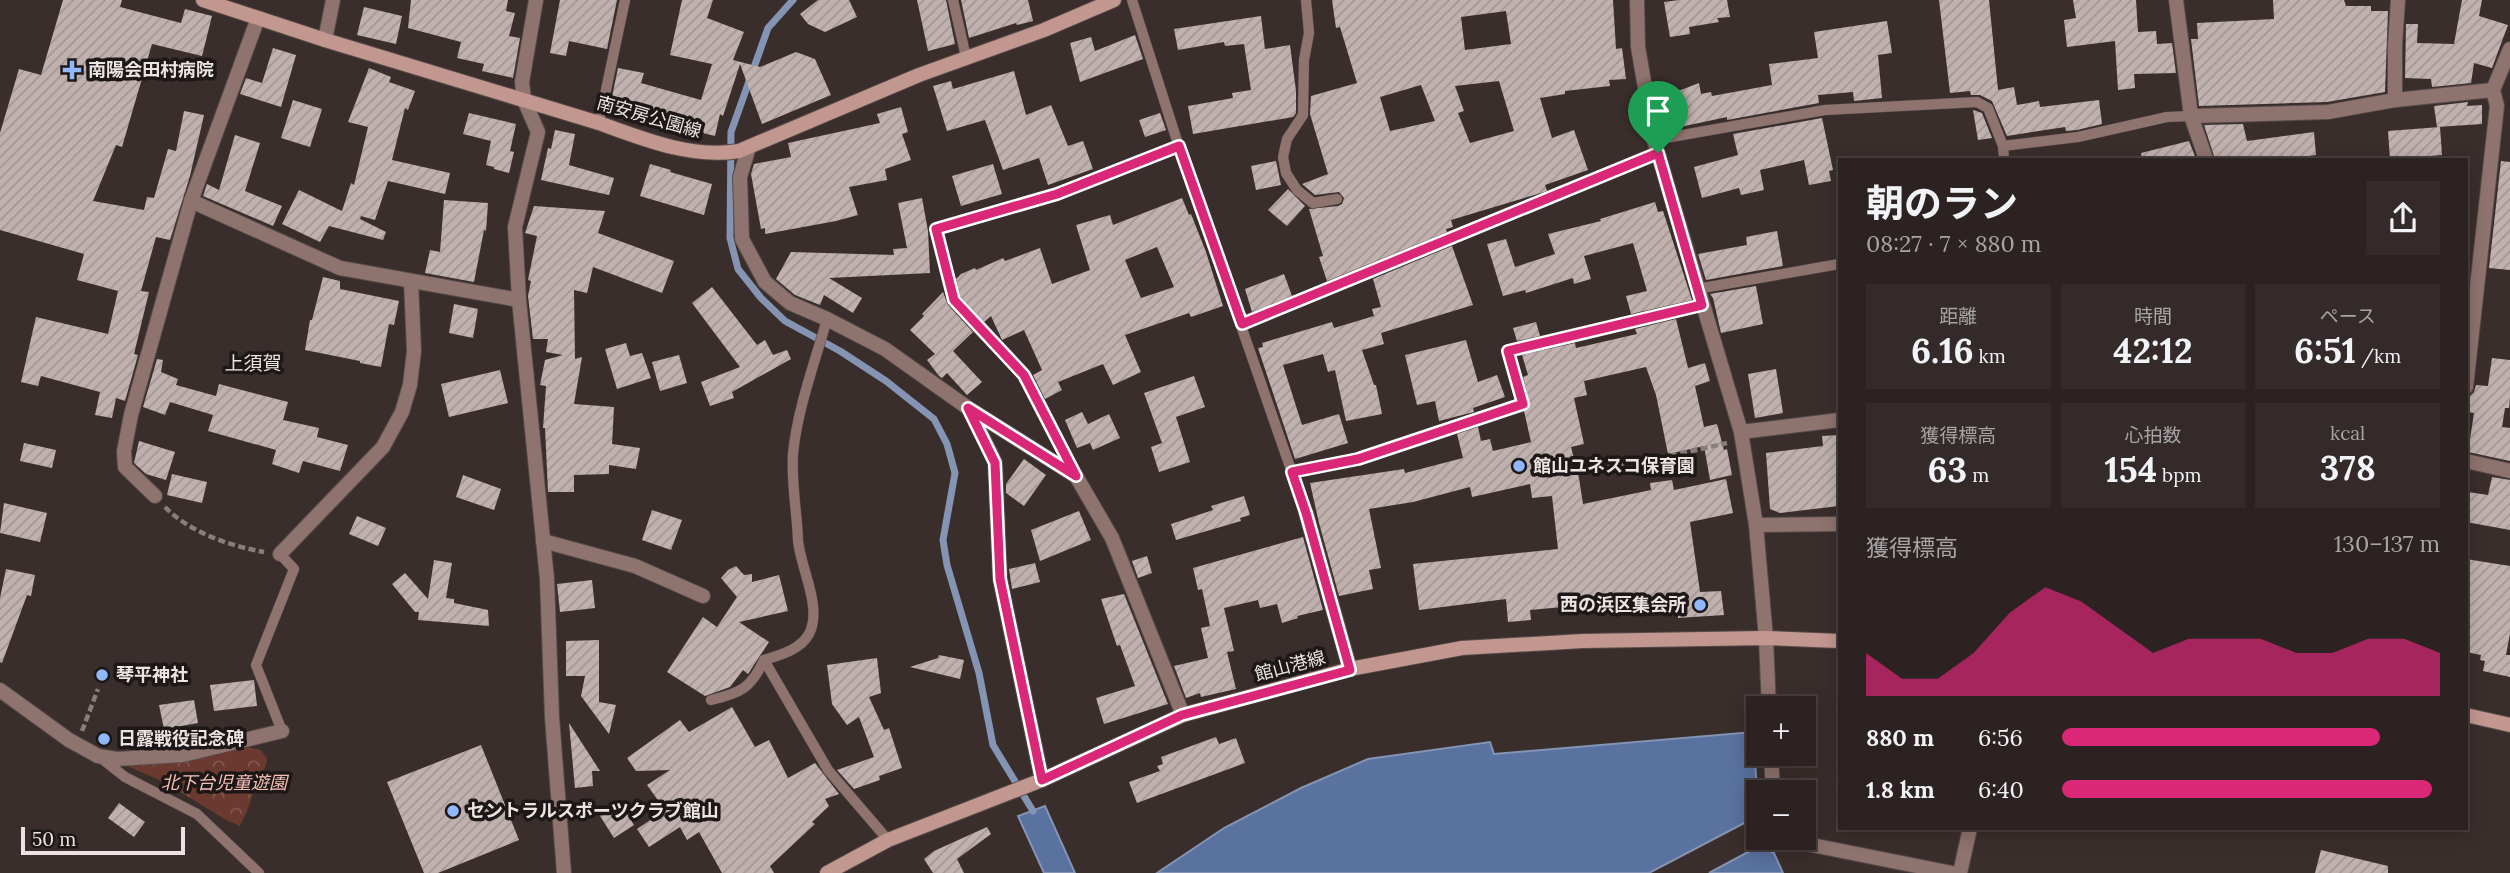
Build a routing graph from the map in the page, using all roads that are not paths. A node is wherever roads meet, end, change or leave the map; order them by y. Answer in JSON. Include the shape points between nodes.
{"nodes":[{"id":1,"x":203,"y":0,"type":"edge"},
{"id":2,"x":333,"y":0,"type":"edge"},
{"id":3,"x":536,"y":0,"type":"edge"},
{"id":4,"x":625,"y":0,"type":"edge"},
{"id":5,"x":953,"y":0,"type":"edge"},
{"id":6,"x":1114,"y":0,"type":"edge"},
{"id":7,"x":1132,"y":0,"type":"edge"},
{"id":8,"x":1306,"y":0,"type":"edge"},
{"id":9,"x":1637,"y":0,"type":"edge"},
{"id":10,"x":2176,"y":0,"type":"edge"},
{"id":11,"x":2398,"y":0,"type":"edge"},
{"id":12,"x":229,"y":4,"type":"edge"},
{"id":13,"x":258,"y":18,"type":"junction"},
{"id":14,"x":325,"y":40,"type":"junction"},
{"id":15,"x":2510,"y":49,"type":"edge"},
{"id":16,"x":966,"y":57,"type":"junction"},
{"id":17,"x":2493,"y":90,"type":"junction"},
{"id":18,"x":524,"y":100,"type":"junction"},
{"id":19,"x":2395,"y":100,"type":"junction"},
{"id":20,"x":2191,"y":117,"type":"junction"},
{"id":21,"x":599,"y":123,"type":"junction"},
{"id":22,"x":1179,"y":146,"type":"junction"},
{"id":23,"x":2003,"y":146,"type":"junction"},
{"id":24,"x":1656,"y":147,"type":"junction"},
{"id":25,"x":744,"y":149,"type":"junction"},
{"id":26,"x":2004,"y":158,"type":"edge"},
{"id":27,"x":2206,"y":158,"type":"edge"},
{"id":28,"x":1337,"y":198,"type":"dead end"},
{"id":29,"x":191,"y":201,"type":"junction"},
{"id":30,"x":1838,"y":264,"type":"edge"},
{"id":31,"x":411,"y":281,"type":"junction"},
{"id":32,"x":1697,"y":289,"type":"junction"},
{"id":33,"x":519,"y":300,"type":"junction"},
{"id":34,"x":1702,"y":305,"type":"junction"},
{"id":35,"x":1242,"y":324,"type":"junction"},
{"id":36,"x":825,"y":325,"type":"junction"},
{"id":37,"x":2468,"y":369,"type":"edge"},
{"id":38,"x":968,"y":408,"type":"junction"},
{"id":39,"x":1838,"y":419,"type":"edge"},
{"id":40,"x":1736,"y":437,"type":"junction"},
{"id":41,"x":2468,"y":461,"type":"edge"},
{"id":42,"x":2510,"y":471,"type":"edge"},
{"id":43,"x":1292,"y":472,"type":"junction"},
{"id":44,"x":1076,"y":476,"type":"junction"},
{"id":45,"x":155,"y":496,"type":"road end"},
{"id":46,"x":1306,"y":513,"type":"joint"},
{"id":47,"x":1838,"y":524,"type":"edge"},
{"id":48,"x":1756,"y":525,"type":"junction"},
{"id":49,"x":543,"y":541,"type":"junction"},
{"id":50,"x":279,"y":554,"type":"joint"},
{"id":51,"x":703,"y":596,"type":"dead end"},
{"id":52,"x":1766,"y":638,"type":"junction"},
{"id":53,"x":1838,"y":641,"type":"edge"},
{"id":54,"x":764,"y":660,"type":"junction"},
{"id":55,"x":1350,"y":670,"type":"junction"},
{"id":56,"x":0,"y":690,"type":"edge"},
{"id":57,"x":1768,"y":696,"type":"edge"},
{"id":58,"x":711,"y":700,"type":"dead end"},
{"id":59,"x":1182,"y":715,"type":"junction"},
{"id":60,"x":2468,"y":715,"type":"edge"},
{"id":61,"x":2510,"y":725,"type":"edge"},
{"id":62,"x":282,"y":731,"type":"joint"},
{"id":63,"x":98,"y":755,"type":"junction"},
{"id":64,"x":1039,"y":781,"type":"junction"},
{"id":65,"x":1970,"y":830,"type":"edge"},
{"id":66,"x":888,"y":840,"type":"junction"},
{"id":67,"x":1816,"y":846,"type":"edge"},
{"id":68,"x":259,"y":873,"type":"edge"},
{"id":69,"x":564,"y":873,"type":"edge"},
{"id":70,"x":827,"y":873,"type":"edge"},
{"id":71,"x":1952,"y":873,"type":"edge"},
{"id":72,"x":1960,"y":873,"type":"edge"}],
"edges":[{"from":1,"to":12,"type":"main road","name":"南安房公園線"},
{"from":2,"to":14,"type":"street"},
{"from":3,"to":18,"type":"street","via":[[522,82]]},
{"from":4,"to":21,"type":"lane"},
{"from":5,"to":16,"type":"lane"},
{"from":6,"to":16,"type":"main road","name":"南安房公園線"},
{"from":7,"to":22,"type":"lane"},
{"from":8,"to":28,"type":"lane","via":[[1309,33],[1303,115],[1287,139],[1283,157],[1297,190],[1313,203]]},
{"from":9,"to":24,"type":"street","via":[[1638,47]]},
{"from":10,"to":20,"type":"street"},
{"from":11,"to":19,"type":"street"},
{"from":12,"to":13,"type":"main road","name":"南安房公園線"},
{"from":13,"to":14,"type":"main road","name":"南安房公園線"},
{"from":13,"to":29,"type":"street"},
{"from":14,"to":18,"type":"main road","name":"南安房公園線"},
{"from":15,"to":17,"type":"street"},
{"from":16,"to":25,"type":"main road","name":"南安房公園線"},
{"from":17,"to":19,"type":"street"},
{"from":17,"to":37,"type":"street","via":[[2497,106]]},
{"from":18,"to":21,"type":"main road","name":"南安房公園線"},
{"from":18,"to":33,"type":"street","via":[[538,132],[515,227]]},
{"from":19,"to":20,"type":"street","via":[[2328,112]]},
{"from":20,"to":23,"type":"lane","via":[[2167,117],[2078,137]]},
{"from":20,"to":27,"type":"street"},
{"from":21,"to":25,"type":"main road","name":"南安房公園線","via":[[703,153]]},
{"from":22,"to":35,"type":"lane"},
{"from":22,"to":44,"type":"lane","via":[[1057,194],[936,229],[954,300],[1024,375]]},
{"from":23,"to":24,"type":"lane","via":[[1988,107],[1977,102],[1825,110]]},
{"from":23,"to":26,"type":"lane"},
{"from":24,"to":32,"type":"street"},
{"from":24,"to":35,"type":"lane"},
{"from":25,"to":36,"type":"street","via":[[742,239],[765,282]]},
{"from":29,"to":31,"type":"street","via":[[340,268]]},
{"from":29,"to":45,"type":"street","via":[[124,451],[125,467]]},
{"from":30,"to":32,"type":"lane"},
{"from":31,"to":33,"type":"street"},
{"from":31,"to":50,"type":"street","via":[[414,351],[402,412],[383,447]]},
{"from":32,"to":34,"type":"street"},
{"from":33,"to":49,"type":"street"},
{"from":34,"to":40,"type":"street"},
{"from":34,"to":43,"type":"lane","via":[[1508,351],[1523,404],[1358,459]]},
{"from":35,"to":43,"type":"lane"},
{"from":36,"to":38,"type":"street","via":[[885,349]]},
{"from":36,"to":54,"type":"lane","via":[[793,455],[799,553],[813,610],[809,633],[793,650]]},
{"from":38,"to":44,"type":"street"},
{"from":38,"to":64,"type":"street","via":[[995,463],[1000,579]]},
{"from":39,"to":40,"type":"street"},
{"from":40,"to":48,"type":"street"},
{"from":41,"to":42,"type":"street"},
{"from":43,"to":46,"type":"lane"},
{"from":44,"to":59,"type":"street","via":[[1112,538]]},
{"from":46,"to":55,"type":"street"},
{"from":47,"to":48,"type":"street"},
{"from":48,"to":52,"type":"street"},
{"from":49,"to":51,"type":"street","via":[[635,566]]},
{"from":49,"to":69,"type":"street"},
{"from":50,"to":62,"type":"lane","via":[[294,569],[256,665]]},
{"from":52,"to":53,"type":"main road","name":"館山港線"},
{"from":52,"to":55,"type":"main road","name":"館山港線","via":[[1462,648]]},
{"from":52,"to":57,"type":"street"},
{"from":54,"to":58,"type":"lane","via":[[755,681]]},
{"from":54,"to":66,"type":"lane","via":[[828,770]]},
{"from":55,"to":59,"type":"main road","name":"館山港線"},
{"from":56,"to":63,"type":"street","via":[[69,740]]},
{"from":59,"to":64,"type":"main road","name":"館山港線"},
{"from":60,"to":61,"type":"main road"},
{"from":62,"to":63,"type":"street","via":[[183,755],[117,759]]},
{"from":63,"to":68,"type":"lane","via":[[125,777],[197,814]]},
{"from":64,"to":66,"type":"main road","name":"館山港線"},
{"from":65,"to":72,"type":"street"},
{"from":66,"to":70,"type":"main road","name":"館山港線"},
{"from":67,"to":71,"type":"street"}]}
